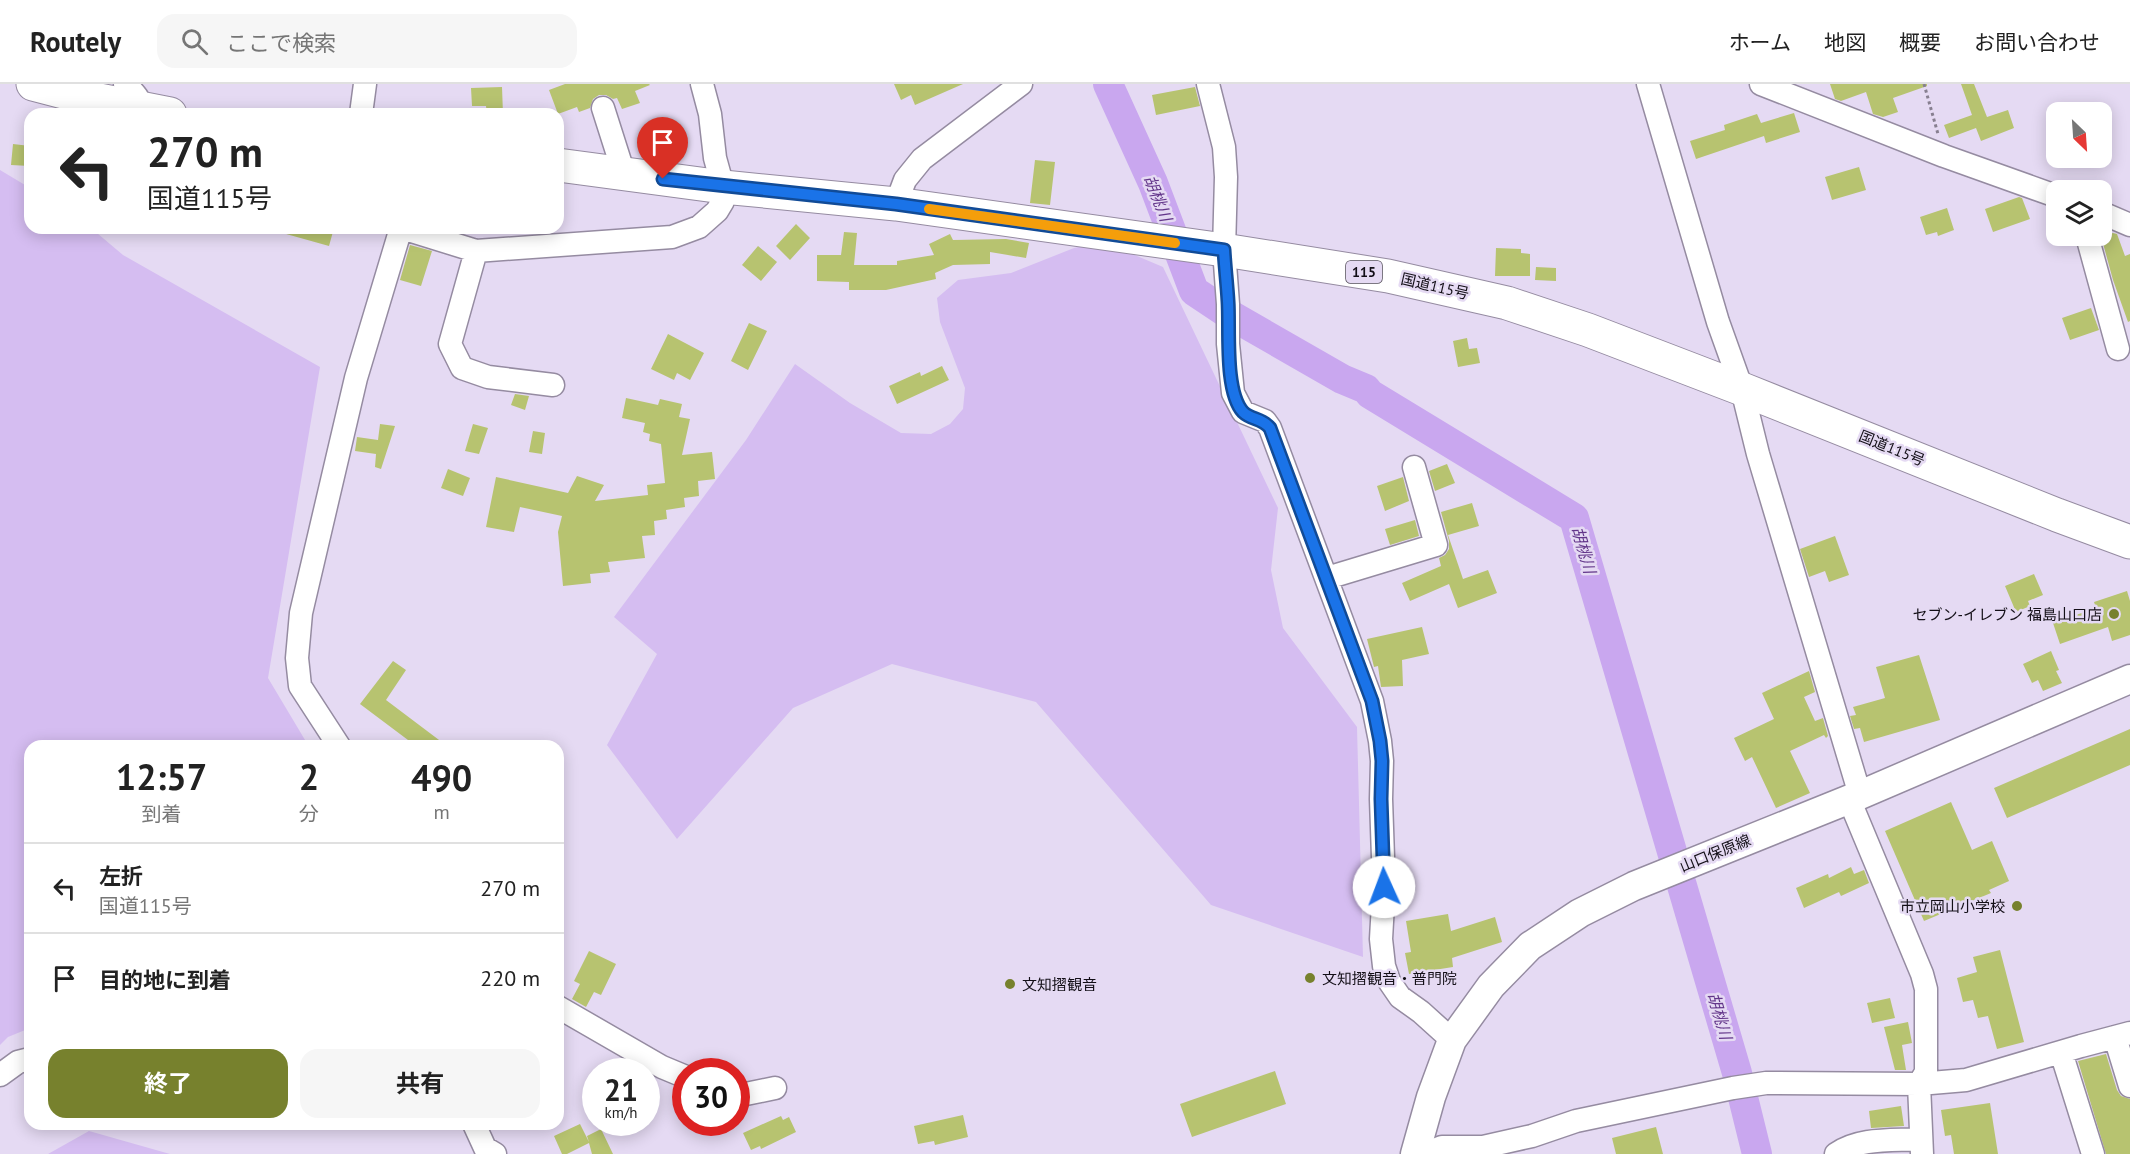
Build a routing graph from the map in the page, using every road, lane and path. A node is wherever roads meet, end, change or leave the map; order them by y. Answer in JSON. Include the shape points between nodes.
{"nodes":[{"id":1,"x":33,"y":84,"type":"edge"},
{"id":2,"x":365,"y":84,"type":"edge"},
{"id":3,"x":702,"y":84,"type":"edge"},
{"id":4,"x":1021,"y":84,"type":"edge"},
{"id":5,"x":1208,"y":84,"type":"edge"},
{"id":6,"x":1648,"y":84,"type":"edge"},
{"id":7,"x":1761,"y":84,"type":"edge"},
{"id":8,"x":1924,"y":84,"type":"edge"},
{"id":9,"x":145,"y":102,"type":"edge"},
{"id":10,"x":362,"y":108,"type":"edge"},
{"id":11,"x":603,"y":108,"type":"dead end"},
{"id":12,"x":1944,"y":156,"type":"junction"},
{"id":13,"x":564,"y":166,"type":"edge"},
{"id":14,"x":624,"y":174,"type":"junction"},
{"id":15,"x":723,"y":187,"type":"junction"},
{"id":16,"x":2046,"y":192,"type":"edge"},
{"id":17,"x":896,"y":204,"type":"junction"},
{"id":18,"x":2112,"y":217,"type":"edge"},
{"id":19,"x":2130,"y":225,"type":"edge"},
{"id":20,"x":399,"y":234,"type":"edge"},
{"id":21,"x":421,"y":234,"type":"edge"},
{"id":22,"x":2090,"y":246,"type":"edge"},
{"id":23,"x":1224,"y":250,"type":"junction"},
{"id":24,"x":476,"y":251,"type":"junction"},
{"id":25,"x":2118,"y":349,"type":"dead end"},
{"id":26,"x":553,"y":385,"type":"dead end"},
{"id":27,"x":1742,"y":388,"type":"junction"},
{"id":28,"x":1414,"y":466,"type":"dead end"},
{"id":29,"x":2130,"y":542,"type":"edge"},
{"id":30,"x":1327,"y":578,"type":"junction"},
{"id":31,"x":2130,"y":679,"type":"edge"},
{"id":32,"x":335,"y":740,"type":"edge"},
{"id":33,"x":1855,"y":797,"type":"junction"},
{"id":34,"x":564,"y":1010,"type":"edge"},
{"id":35,"x":2122,"y":1035,"type":"edge"},
{"id":36,"x":1452,"y":1040,"type":"junction"},
{"id":37,"x":2061,"y":1052,"type":"junction"},
{"id":38,"x":24,"y":1060,"type":"edge"},
{"id":39,"x":672,"y":1071,"type":"edge"},
{"id":40,"x":0,"y":1075,"type":"edge"},
{"id":41,"x":1919,"y":1084,"type":"junction"},
{"id":42,"x":2130,"y":1086,"type":"edge"},
{"id":43,"x":775,"y":1088,"type":"dead end"},
{"id":44,"x":750,"y":1093,"type":"edge"},
{"id":45,"x":477,"y":1130,"type":"edge"},
{"id":46,"x":1922,"y":1146,"type":"edge"},
{"id":47,"x":495,"y":1154,"type":"edge"},
{"id":48,"x":1415,"y":1154,"type":"edge"},
{"id":49,"x":1424,"y":1154,"type":"edge"},
{"id":50,"x":1836,"y":1154,"type":"edge"},
{"id":51,"x":2092,"y":1154,"type":"edge"}],
"edges":[{"from":1,"to":9,"type":"highway"},
{"from":2,"to":10,"type":"street"},
{"from":3,"to":15,"type":"street"},
{"from":4,"to":17,"type":"street","via":[[922,159],[905,180]]},
{"from":5,"to":23,"type":"street","via":[[1224,147]]},
{"from":6,"to":27,"type":"street","via":[[1718,322]]},
{"from":7,"to":12,"type":"street"},
{"from":8,"to":12,"type":"path"},
{"from":11,"to":14,"type":"street"},
{"from":12,"to":16,"type":"street"},
{"from":13,"to":14,"type":"highway","name":"国道115号","number":"115"},
{"from":14,"to":15,"type":"highway","name":"国道115号","number":"115"},
{"from":15,"to":17,"type":"highway","name":"国道115号","number":"115"},
{"from":15,"to":24,"type":"street","via":[[723,201],[717,211],[699,227],[672,237]]},
{"from":17,"to":23,"type":"highway","name":"国道115号","number":"115"},
{"from":18,"to":19,"type":"street"},
{"from":20,"to":32,"type":"street","via":[[356,378],[301,613],[297,658],[300,686]]},
{"from":21,"to":24,"type":"street"},
{"from":22,"to":25,"type":"street"},
{"from":23,"to":27,"type":"highway","name":"国道115号","number":"115","via":[[1388,276],[1507,303]]},
{"from":23,"to":30,"type":"street","via":[[1233,393],[1243,412],[1270,428]]},
{"from":24,"to":26,"type":"street","via":[[450,344],[462,368],[488,377]]},
{"from":27,"to":29,"type":"highway","name":"国道115号","number":"115"},
{"from":27,"to":33,"type":"street"},
{"from":28,"to":30,"type":"street","via":[[1436,545]]},
{"from":30,"to":36,"type":"street","via":[[1372,701],[1380,741],[1384,966],[1400,997]]},
{"from":31,"to":33,"type":"main road","name":"山口保原線"},
{"from":33,"to":36,"type":"main road","name":"山口保原線","via":[[1634,886],[1580,913],[1530,946],[1491,987]]},
{"from":33,"to":41,"type":"street","via":[[1926,988],[1926,1072]]},
{"from":34,"to":39,"type":"street"},
{"from":35,"to":37,"type":"street"},
{"from":35,"to":42,"type":"street"},
{"from":36,"to":48,"type":"main road","name":"山口保原線"},
{"from":37,"to":41,"type":"street","via":[[1966,1080]]},
{"from":37,"to":51,"type":"street"},
{"from":38,"to":40,"type":"street"},
{"from":41,"to":46,"type":"street"},
{"from":41,"to":49,"type":"street","via":[[1766,1083],[1576,1121],[1483,1148],[1442,1147]]},
{"from":43,"to":44,"type":"street"},
{"from":45,"to":47,"type":"street","via":[[485,1148]]},
{"from":46,"to":50,"type":"street","via":[[1860,1142]]}]}
